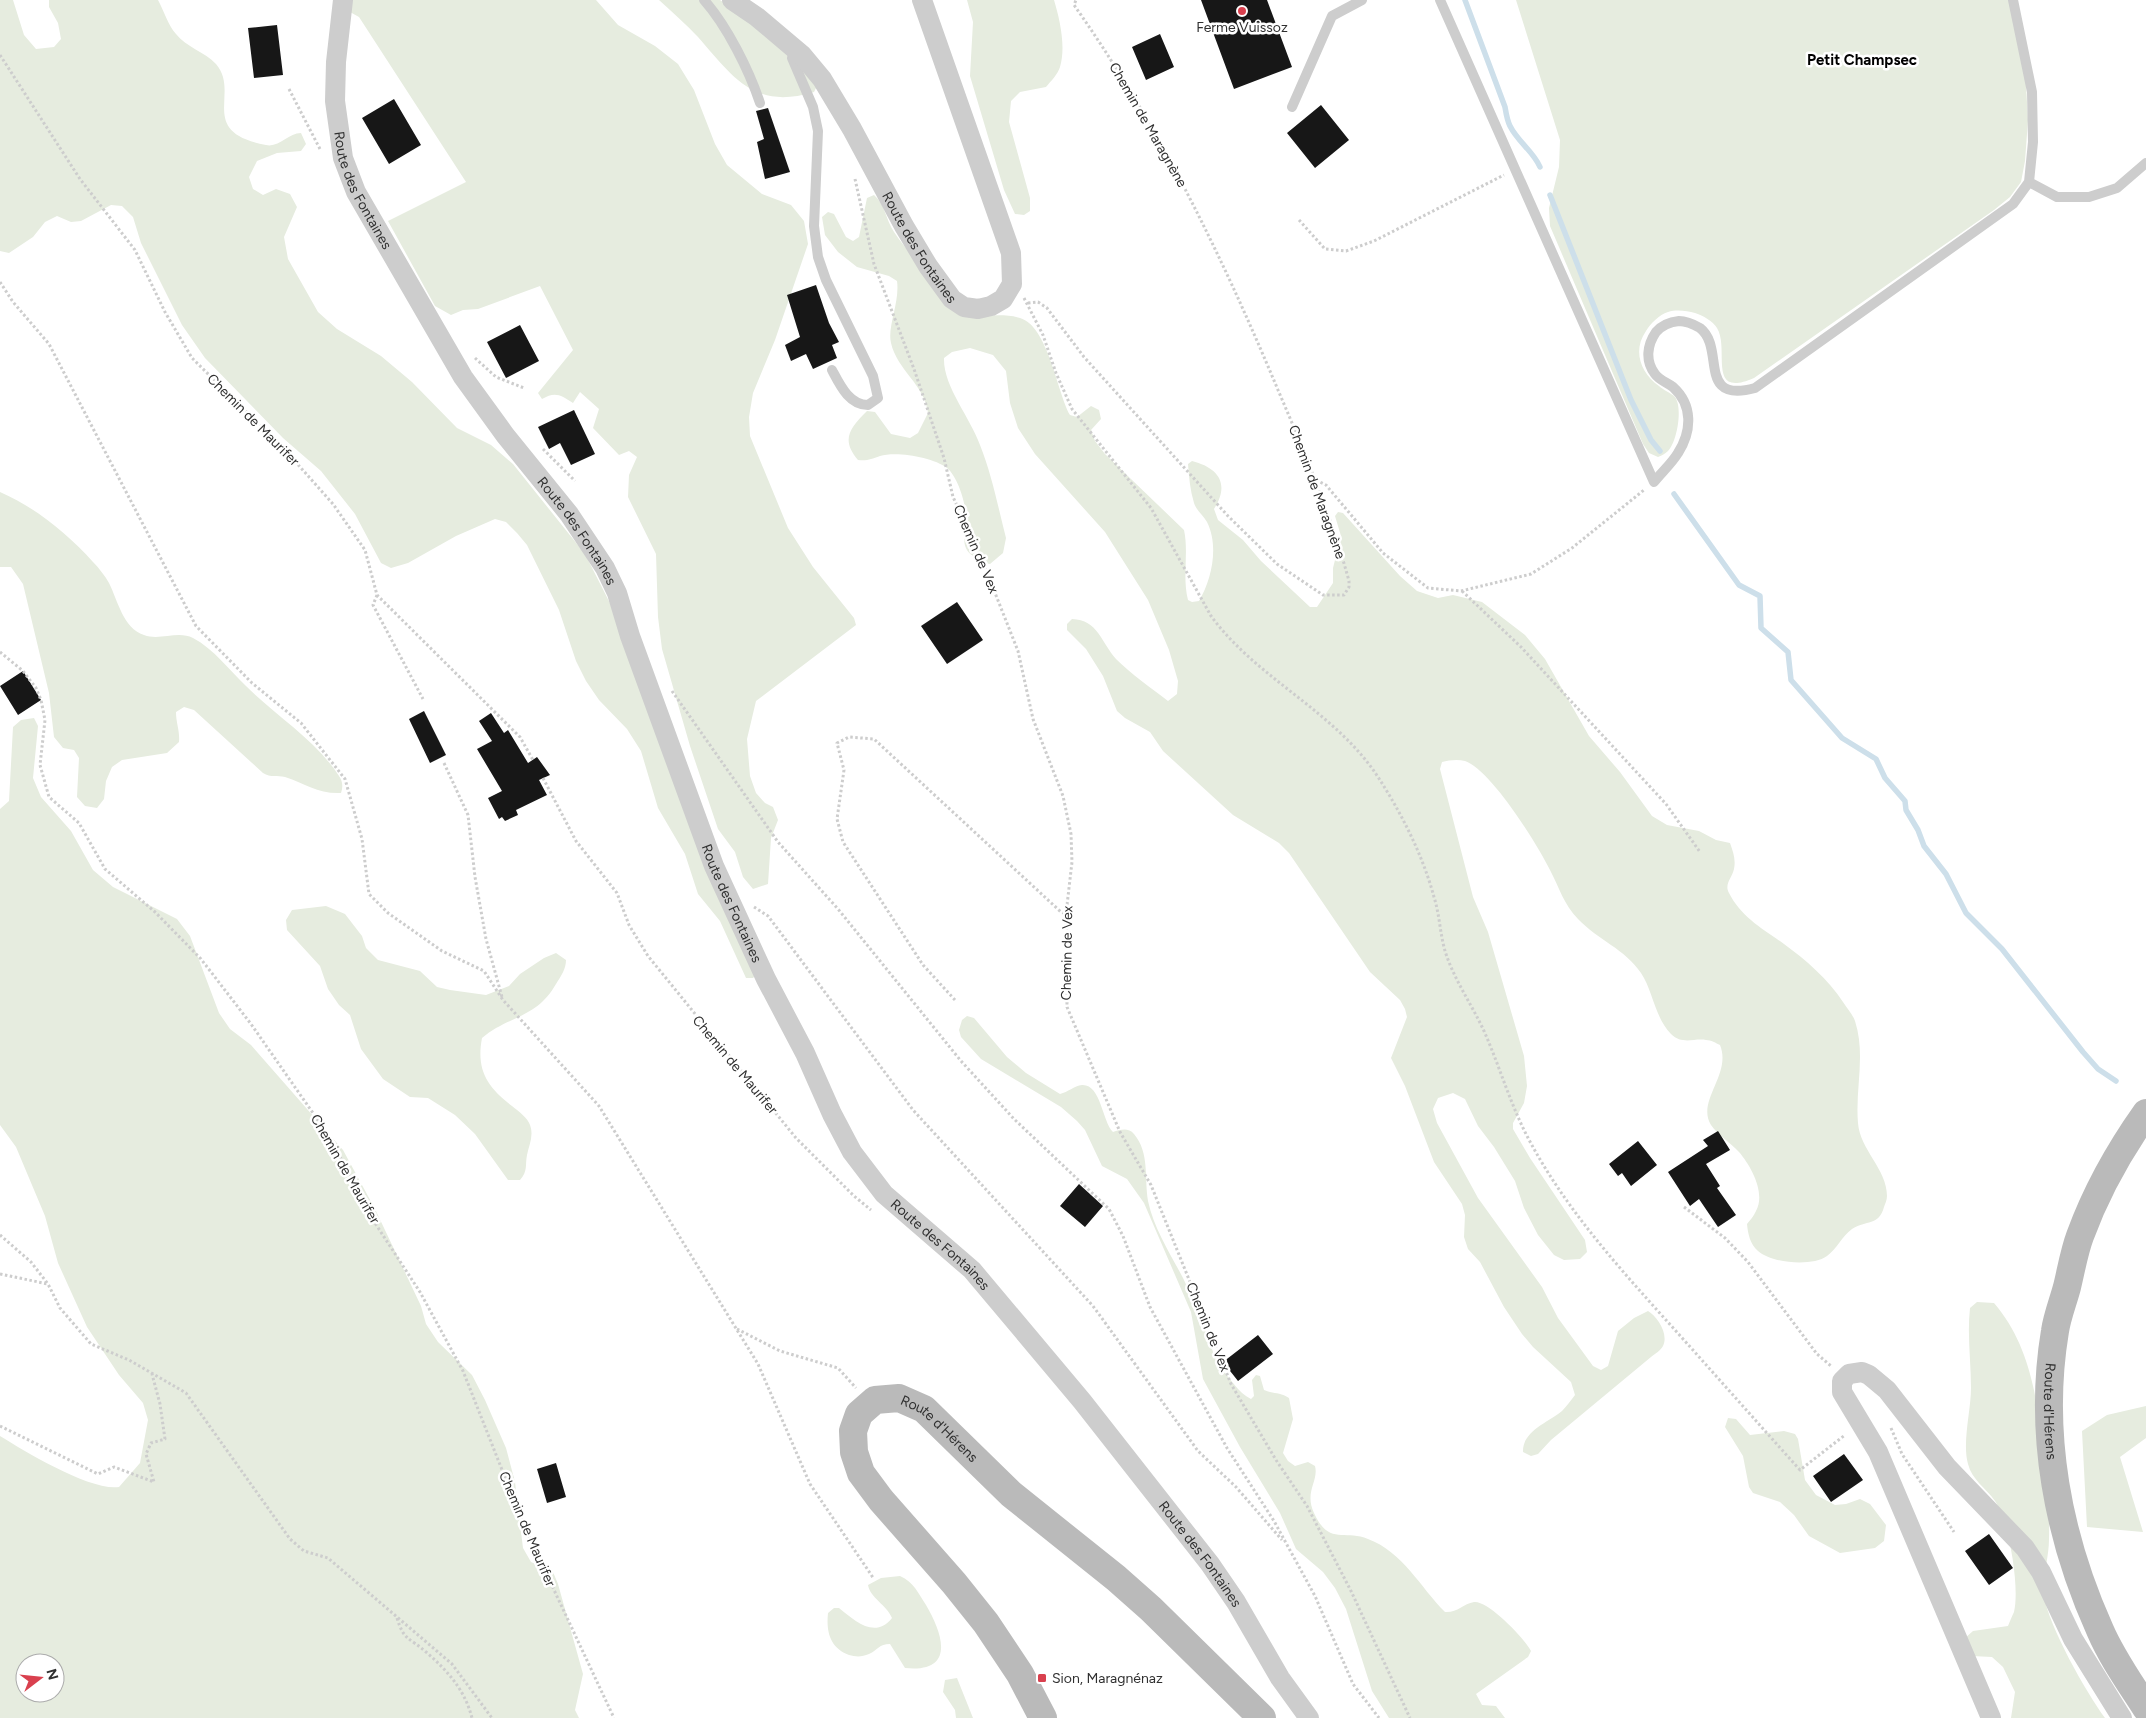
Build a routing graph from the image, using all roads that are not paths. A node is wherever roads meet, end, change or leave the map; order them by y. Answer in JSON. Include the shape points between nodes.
{"nodes":[{"id":1,"x":343,"y":0,"type":"edge"},
{"id":2,"x":704,"y":0,"type":"edge"},
{"id":3,"x":732,"y":0,"type":"edge"},
{"id":4,"x":922,"y":0,"type":"edge"},
{"id":5,"x":1362,"y":0,"type":"edge"},
{"id":6,"x":1440,"y":0,"type":"edge"},
{"id":7,"x":2013,"y":0,"type":"edge"},
{"id":8,"x":795,"y":50,"type":"junction"},
{"id":9,"x":760,"y":103,"type":"dead end"},
{"id":10,"x":1292,"y":107,"type":"dead end"},
{"id":11,"x":2146,"y":163,"type":"edge"},
{"id":12,"x":2029,"y":182,"type":"junction"},
{"id":13,"x":832,"y":370,"type":"dead end"},
{"id":14,"x":2146,"y":1113,"type":"edge"},
{"id":15,"x":2146,"y":1708,"type":"edge"},
{"id":16,"x":1043,"y":1718,"type":"edge"},
{"id":17,"x":1262,"y":1718,"type":"edge"},
{"id":18,"x":1309,"y":1718,"type":"edge"},
{"id":19,"x":1991,"y":1718,"type":"edge"},
{"id":20,"x":2122,"y":1718,"type":"edge"}],
"edges":[{"from":1,"to":18,"type":"street","name":"Route des Fontaines","via":[[335,101],[343,158],[356,192],[463,377],[569,514],[605,568],[617,593],[714,866],[852,1152],[884,1194],[972,1270],[1082,1401],[1210,1564],[1280,1678]]},
{"from":2,"to":9,"type":"lane","via":[[720,22]]},
{"from":3,"to":8,"type":"street","name":"Route des Fontaines"},
{"from":4,"to":8,"type":"street","name":"Route des Fontaines","via":[[1011,253],[1012,288],[998,303],[978,309],[964,307],[947,293],[896,212],[834,97],[815,70]]},
{"from":5,"to":10,"type":"lane","via":[[1332,16]]},
{"from":6,"to":12,"type":"lane","via":[[1654,482],[1679,452],[1688,426],[1684,398],[1655,375],[1648,358],[1648,343],[1658,330],[1670,322],[1694,324],[1707,334],[1712,346],[1714,376],[1725,387],[1740,392],[1755,388],[2013,204]]},
{"from":7,"to":12,"type":"lane","via":[[2032,92],[2033,142]]},
{"from":8,"to":13,"type":"lane","via":[[793,61],[814,107],[818,131],[814,226],[818,257],[873,376],[878,398],[868,405],[856,404]]},
{"from":11,"to":12,"type":"lane","via":[[2117,188],[2089,197],[2057,197]]},
{"from":14,"to":15,"type":"main road","name":"Route d'Hérens","via":[[2103,1183],[2080,1237],[2055,1330],[2049,1424],[2054,1483],[2067,1541],[2100,1631]]},
{"from":16,"to":17,"type":"main road","name":"Route d'Hérens","via":[[1020,1674],[986,1624],[861,1473],[854,1452],[853,1431],[857,1418],[870,1403],[881,1398],[899,1398],[924,1408],[1023,1505],[1151,1609]]},
{"from":19,"to":20,"type":"street","via":[[1878,1452],[1842,1392],[1840,1387],[1852,1373],[1869,1375],[1887,1390],[1947,1467],[2025,1548],[2073,1639]]}]}
